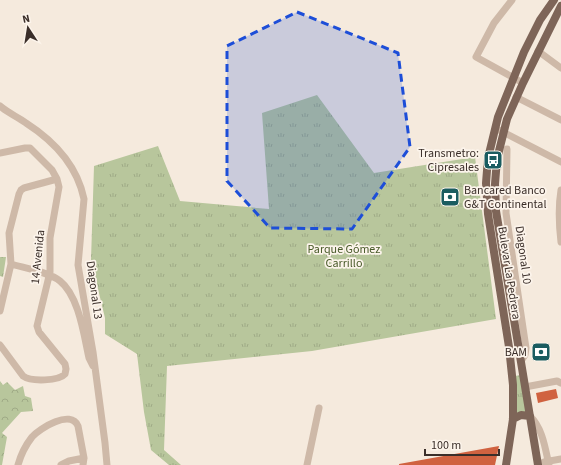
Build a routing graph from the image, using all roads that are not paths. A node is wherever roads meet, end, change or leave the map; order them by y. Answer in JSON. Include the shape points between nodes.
{"nodes":[{"id":1,"x":512,"y":0,"type":"edge"},
{"id":2,"x":554,"y":0,"type":"edge"},
{"id":3,"x":561,"y":7,"type":"edge"},
{"id":4,"x":538,"y":51,"type":"junction"},
{"id":5,"x":561,"y":68,"type":"edge"},
{"id":6,"x":514,"y":79,"type":"junction"},
{"id":7,"x":523,"y":83,"type":"junction"},
{"id":8,"x":516,"y":97,"type":"junction"},
{"id":9,"x":0,"y":106,"type":"edge"},
{"id":10,"x":561,"y":120,"type":"edge"},
{"id":11,"x":495,"y":128,"type":"junction"},
{"id":12,"x":503,"y":132,"type":"junction"},
{"id":13,"x":507,"y":150,"type":"dead end"},
{"id":14,"x":0,"y":153,"type":"edge"},
{"id":15,"x":561,"y":162,"type":"edge"},
{"id":16,"x":57,"y":179,"type":"junction"},
{"id":17,"x":561,"y":190,"type":"edge"},
{"id":18,"x":561,"y":242,"type":"edge"},
{"id":19,"x":11,"y":264,"type":"junction"},
{"id":20,"x":49,"y":275,"type":"junction"},
{"id":21,"x":0,"y":311,"type":"edge"},
{"id":22,"x":0,"y":345,"type":"edge"},
{"id":23,"x":521,"y":361,"type":"junction"},
{"id":24,"x":97,"y":376,"type":"junction"},
{"id":25,"x":561,"y":383,"type":"edge"},
{"id":26,"x":525,"y":387,"type":"junction"},
{"id":27,"x":319,"y":408,"type":"dead end"},
{"id":28,"x":530,"y":416,"type":"junction"},
{"id":29,"x":513,"y":419,"type":"junction"},
{"id":30,"x":561,"y":459,"type":"edge"},
{"id":31,"x":83,"y":461,"type":"edge"},
{"id":32,"x":548,"y":463,"type":"edge"},
{"id":33,"x":538,"y":464,"type":"edge"},
{"id":34,"x":18,"y":465,"type":"edge"},
{"id":35,"x":61,"y":465,"type":"edge"},
{"id":36,"x":107,"y":465,"type":"edge"},
{"id":37,"x":307,"y":465,"type":"edge"},
{"id":38,"x":506,"y":465,"type":"edge"}],
"edges":[{"from":1,"to":6,"type":"street","via":[[494,23],[476,57]]},
{"from":2,"to":6,"type":"main road","name":"Bulevar La Pedrera","via":[[540,20]]},
{"from":3,"to":4,"type":"main road","name":"Bulevar La Pedrera"},
{"from":4,"to":5,"type":"street"},
{"from":4,"to":7,"type":"main road","name":"Bulevar La Pedrera"},
{"from":6,"to":7,"type":"street"},
{"from":6,"to":11,"type":"main road","name":"Bulevar La Pedrera"},
{"from":7,"to":8,"type":"main road","name":"Bulevar La Pedrera"},
{"from":8,"to":10,"type":"street"},
{"from":8,"to":12,"type":"main road","name":"Bulevar La Pedrera"},
{"from":9,"to":24,"type":"street","name":"Diagonal 13","via":[[51,142],[66,159],[80,182],[84,199],[78,265]]},
{"from":11,"to":12,"type":"street"},
{"from":11,"to":29,"type":"main road","name":"Bulevar La Pedrera","via":[[488,158],[486,183],[488,214],[511,365]]},
{"from":12,"to":15,"type":"street"},
{"from":12,"to":23,"type":"main road","name":"Bulevar La Pedrera","via":[[497,159],[496,211]]},
{"from":13,"to":23,"type":"street","name":"Diagonal 10","via":[[506,213],[526,348]]},
{"from":14,"to":16,"type":"street","via":[[30,148],[52,170]]},
{"from":16,"to":19,"type":"street","via":[[20,191],[10,233]]},
{"from":16,"to":20,"type":"street","name":"14 Avenida","via":[[59,192],[50,238]]},
{"from":17,"to":18,"type":"street","via":[[558,219]]},
{"from":19,"to":20,"type":"street"},
{"from":19,"to":21,"type":"street"},
{"from":20,"to":22,"type":"street","name":"14 Avenida","via":[[37,328],[64,362],[64,376],[58,379],[25,378]]},
{"from":20,"to":24,"type":"street","via":[[63,285],[73,306],[87,361]]},
{"from":23,"to":26,"type":"main road","name":"Bulevar La Pedrera"},
{"from":24,"to":36,"type":"street","name":"Diagonal 13"},
{"from":25,"to":26,"type":"street"},
{"from":26,"to":28,"type":"main road","name":"Bulevar La Pedrera"},
{"from":27,"to":37,"type":"street"},
{"from":28,"to":29,"type":"main road","via":[[521,415]]},
{"from":28,"to":32,"type":"street","via":[[537,422],[542,435]]},
{"from":28,"to":33,"type":"main road","name":"Bulevar La Pedrera"},
{"from":29,"to":38,"type":"main road","name":"Bulevar La Pedrera"},
{"from":30,"to":32,"type":"street"},
{"from":31,"to":34,"type":"street","via":[[77,422],[67,419],[54,422],[32,436],[22,451]]},
{"from":31,"to":35,"type":"street","via":[[69,461]]},
{"from":32,"to":33,"type":"street"}]}
